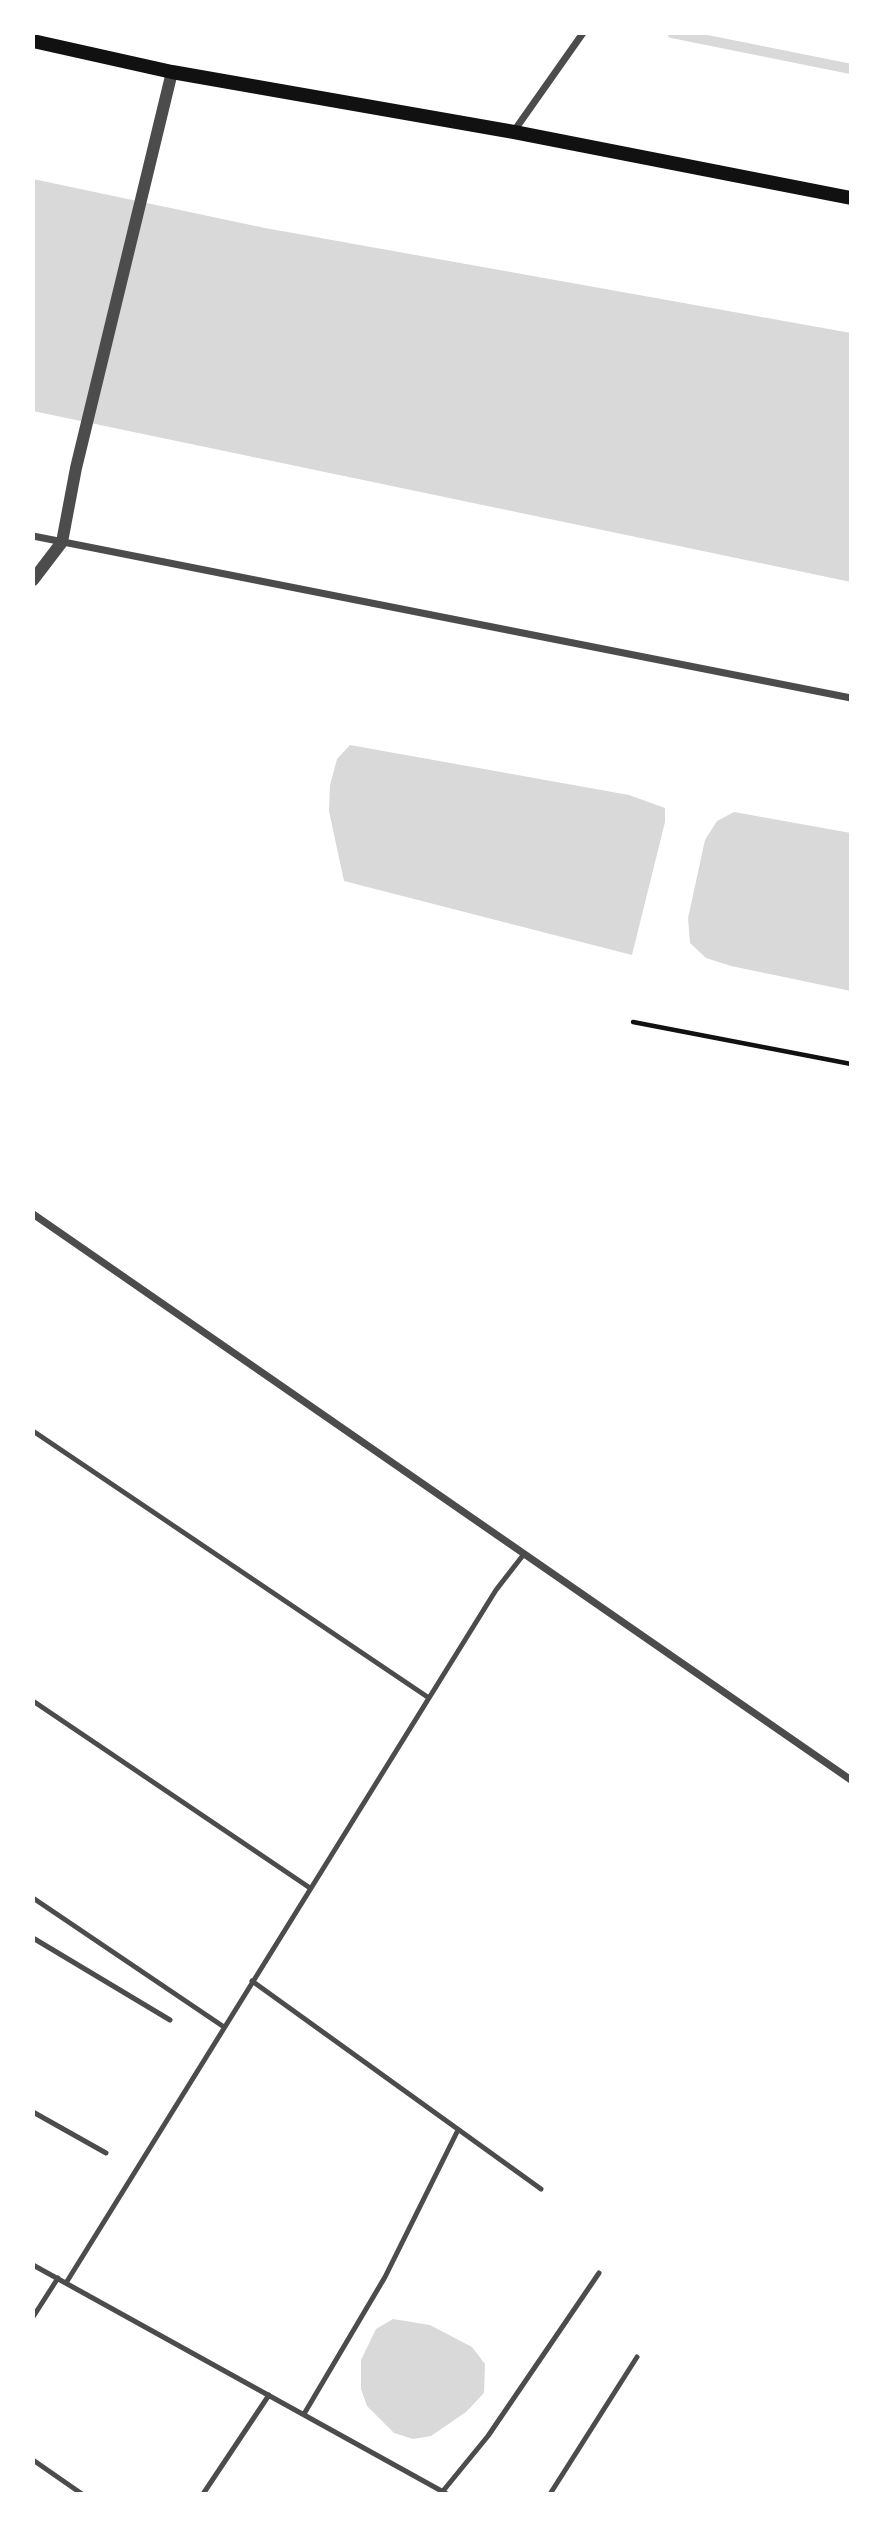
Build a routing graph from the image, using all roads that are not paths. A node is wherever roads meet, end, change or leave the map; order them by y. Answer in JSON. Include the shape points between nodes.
{"nodes":[{"id":1,"x":583,"y":33,"type":"edge"},
{"id":2,"x":33,"y":41,"type":"edge"},
{"id":3,"x":172,"y":72,"type":"junction"},
{"id":4,"x":514,"y":132,"type":"junction"},
{"id":5,"x":851,"y":198,"type":"edge"},
{"id":6,"x":33,"y":536,"type":"edge"},
{"id":7,"x":62,"y":542,"type":"junction"},
{"id":8,"x":33,"y":580,"type":"edge"},
{"id":9,"x":851,"y":698,"type":"edge"},
{"id":10,"x":33,"y":1214,"type":"edge"},
{"id":11,"x":33,"y":1431,"type":"edge"},
{"id":12,"x":524,"y":1554,"type":"junction"},
{"id":13,"x":429,"y":1698,"type":"junction"},
{"id":14,"x":33,"y":1701,"type":"edge"},
{"id":15,"x":851,"y":1780,"type":"edge"},
{"id":16,"x":310,"y":1888,"type":"junction"},
{"id":17,"x":33,"y":1898,"type":"edge"},
{"id":18,"x":33,"y":1938,"type":"edge"},
{"id":19,"x":252,"y":1981,"type":"junction"},
{"id":20,"x":170,"y":2020,"type":"dead end"},
{"id":21,"x":224,"y":2027,"type":"junction"},
{"id":22,"x":33,"y":2112,"type":"edge"},
{"id":23,"x":458,"y":2130,"type":"junction"},
{"id":24,"x":106,"y":2154,"type":"dead end"},
{"id":25,"x":541,"y":2189,"type":"dead end"},
{"id":26,"x":33,"y":2265,"type":"edge"},
{"id":27,"x":598,"y":2273,"type":"dead end"},
{"id":28,"x":58,"y":2278,"type":"junction"},
{"id":29,"x":66,"y":2283,"type":"junction"},
{"id":30,"x":33,"y":2317,"type":"edge"},
{"id":31,"x":637,"y":2357,"type":"dead end"},
{"id":32,"x":269,"y":2395,"type":"junction"},
{"id":33,"x":304,"y":2414,"type":"junction"},
{"id":34,"x":33,"y":2460,"type":"edge"},
{"id":35,"x":445,"y":2493,"type":"edge"},
{"id":36,"x":82,"y":2494,"type":"edge"},
{"id":37,"x":203,"y":2494,"type":"edge"},
{"id":38,"x":550,"y":2494,"type":"edge"}],
"edges":[{"from":1,"to":4,"type":"street"},
{"from":2,"to":3,"type":"main road"},
{"from":3,"to":4,"type":"main road"},
{"from":3,"to":7,"type":"street"},
{"from":4,"to":5,"type":"main road"},
{"from":6,"to":7,"type":"street"},
{"from":7,"to":8,"type":"street"},
{"from":7,"to":9,"type":"street"},
{"from":10,"to":12,"type":"street"},
{"from":11,"to":13,"type":"lane"},
{"from":12,"to":13,"type":"lane","via":[[496,1590]]},
{"from":12,"to":15,"type":"street"},
{"from":13,"to":16,"type":"lane"},
{"from":14,"to":16,"type":"lane"},
{"from":16,"to":19,"type":"lane"},
{"from":17,"to":21,"type":"lane"},
{"from":18,"to":20,"type":"lane"},
{"from":19,"to":21,"type":"lane"},
{"from":19,"to":23,"type":"lane"},
{"from":21,"to":29,"type":"lane"},
{"from":22,"to":24,"type":"lane"},
{"from":23,"to":25,"type":"lane"},
{"from":23,"to":33,"type":"lane","via":[[385,2277]]},
{"from":26,"to":28,"type":"lane"},
{"from":27,"to":35,"type":"lane"},
{"from":28,"to":29,"type":"lane"},
{"from":28,"to":30,"type":"lane"},
{"from":29,"to":32,"type":"lane"},
{"from":31,"to":38,"type":"lane"},
{"from":32,"to":33,"type":"lane"},
{"from":32,"to":37,"type":"lane"},
{"from":33,"to":35,"type":"lane"},
{"from":34,"to":36,"type":"lane"}]}
